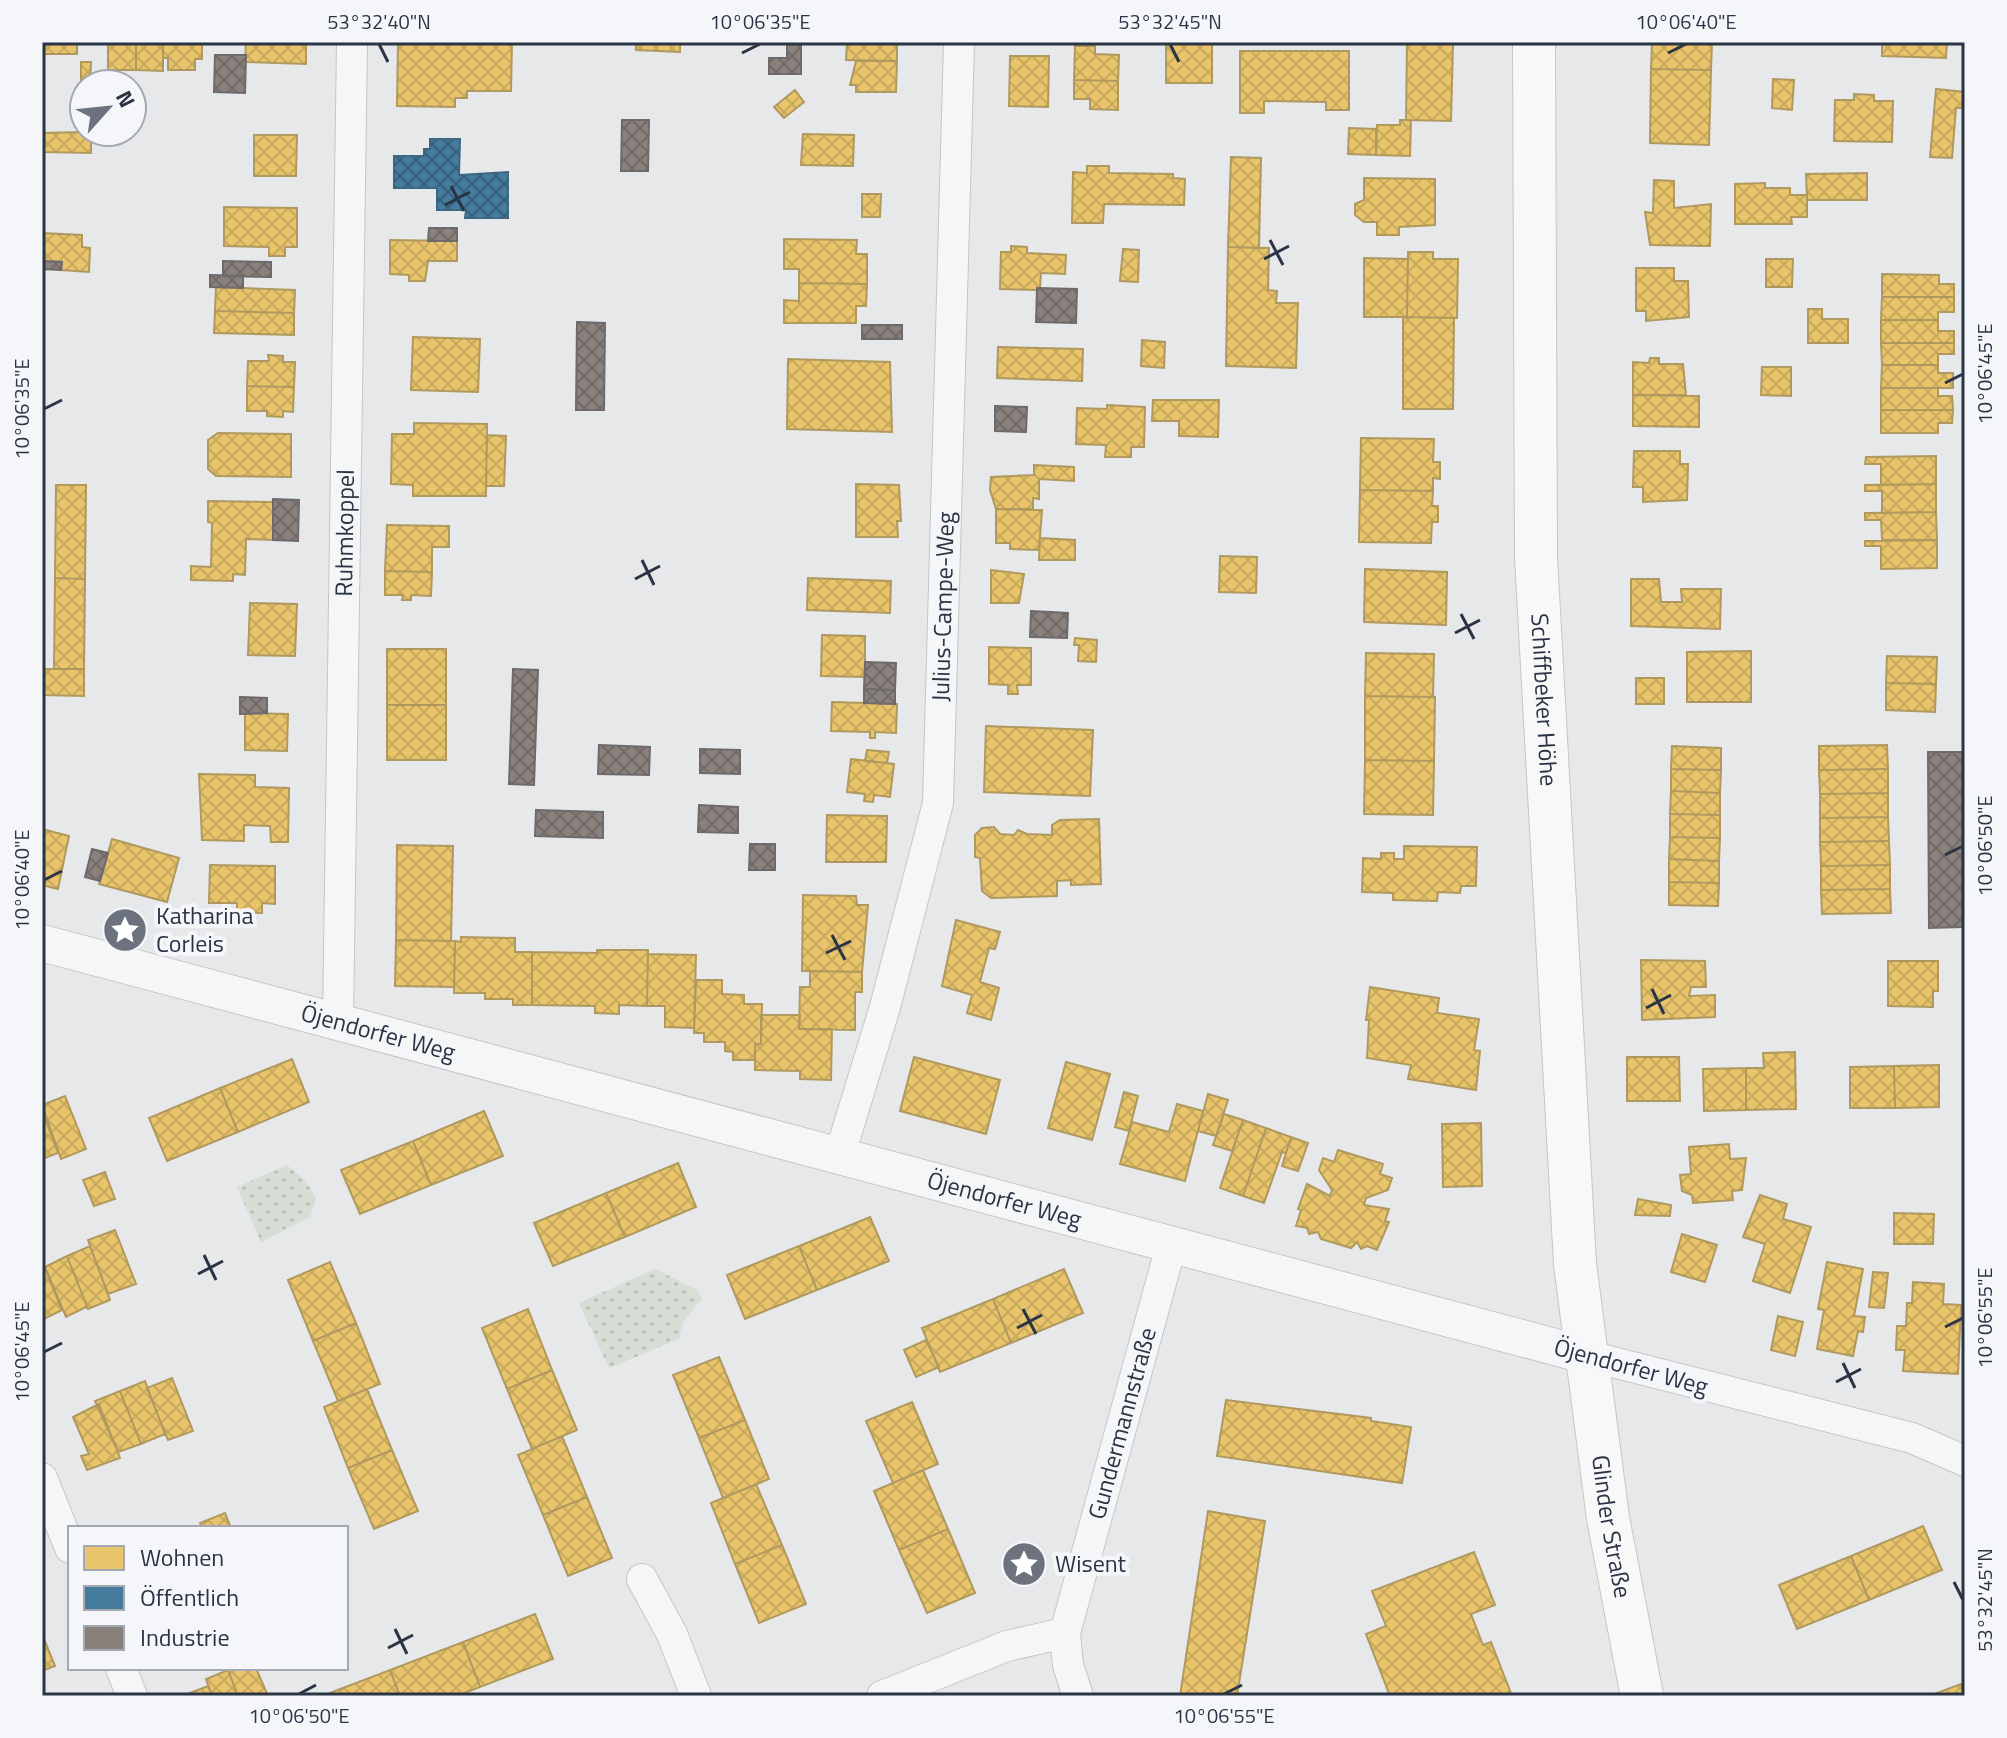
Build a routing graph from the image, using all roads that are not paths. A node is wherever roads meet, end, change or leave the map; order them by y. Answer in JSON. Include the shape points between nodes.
{"nodes":[{"id":1,"x":352,"y":42,"type":"edge"},
{"id":2,"x":959,"y":42,"type":"edge"},
{"id":3,"x":1534,"y":42,"type":"edge"},
{"id":4,"x":42,"y":943,"type":"edge"},
{"id":5,"x":338,"y":1023,"type":"junction"},
{"id":6,"x":839,"y":1157,"type":"junction"},
{"id":7,"x":1171,"y":1246,"type":"junction"},
{"id":8,"x":1585,"y":1355,"type":"junction"},
{"id":9,"x":1964,"y":1468,"type":"edge"},
{"id":10,"x":42,"y":1478,"type":"edge"},
{"id":11,"x":68,"y":1543,"type":"edge"},
{"id":12,"x":642,"y":1579,"type":"dead end"},
{"id":13,"x":1065,"y":1633,"type":"junction"},
{"id":14,"x":122,"y":1670,"type":"edge"},
{"id":15,"x":132,"y":1696,"type":"edge"},
{"id":16,"x":696,"y":1696,"type":"edge"},
{"id":17,"x":882,"y":1696,"type":"edge"},
{"id":18,"x":1078,"y":1696,"type":"edge"},
{"id":19,"x":1642,"y":1696,"type":"edge"}],
"edges":[{"from":1,"to":5,"type":"street","name":"Ruhmkoppel"},
{"from":2,"to":6,"type":"street","name":"Julius-Campe-Weg","via":[[938,803]]},
{"from":3,"to":8,"type":"main road","name":"Schiffbeker Höhe","via":[[1536,557],[1568,1155]]},
{"from":4,"to":5,"type":"street","name":"Öjendorfer Weg"},
{"from":5,"to":6,"type":"street","name":"Öjendorfer Weg"},
{"from":6,"to":7,"type":"street","name":"Öjendorfer Weg"},
{"from":7,"to":8,"type":"street","name":"Öjendorfer Weg"},
{"from":7,"to":13,"type":"street","name":"Gundermannstraße"},
{"from":8,"to":9,"type":"street","name":"Öjendorfer Weg","via":[[1912,1438]]},
{"from":8,"to":19,"type":"main road","name":"Glinder Straße","via":[[1608,1518]]},
{"from":10,"to":11,"type":"street"},
{"from":12,"to":16,"type":"street","via":[[672,1634]]},
{"from":13,"to":17,"type":"street","via":[[1007,1646]]},
{"from":13,"to":18,"type":"street","name":"Gundermannstraße"},
{"from":14,"to":15,"type":"street"}]}
